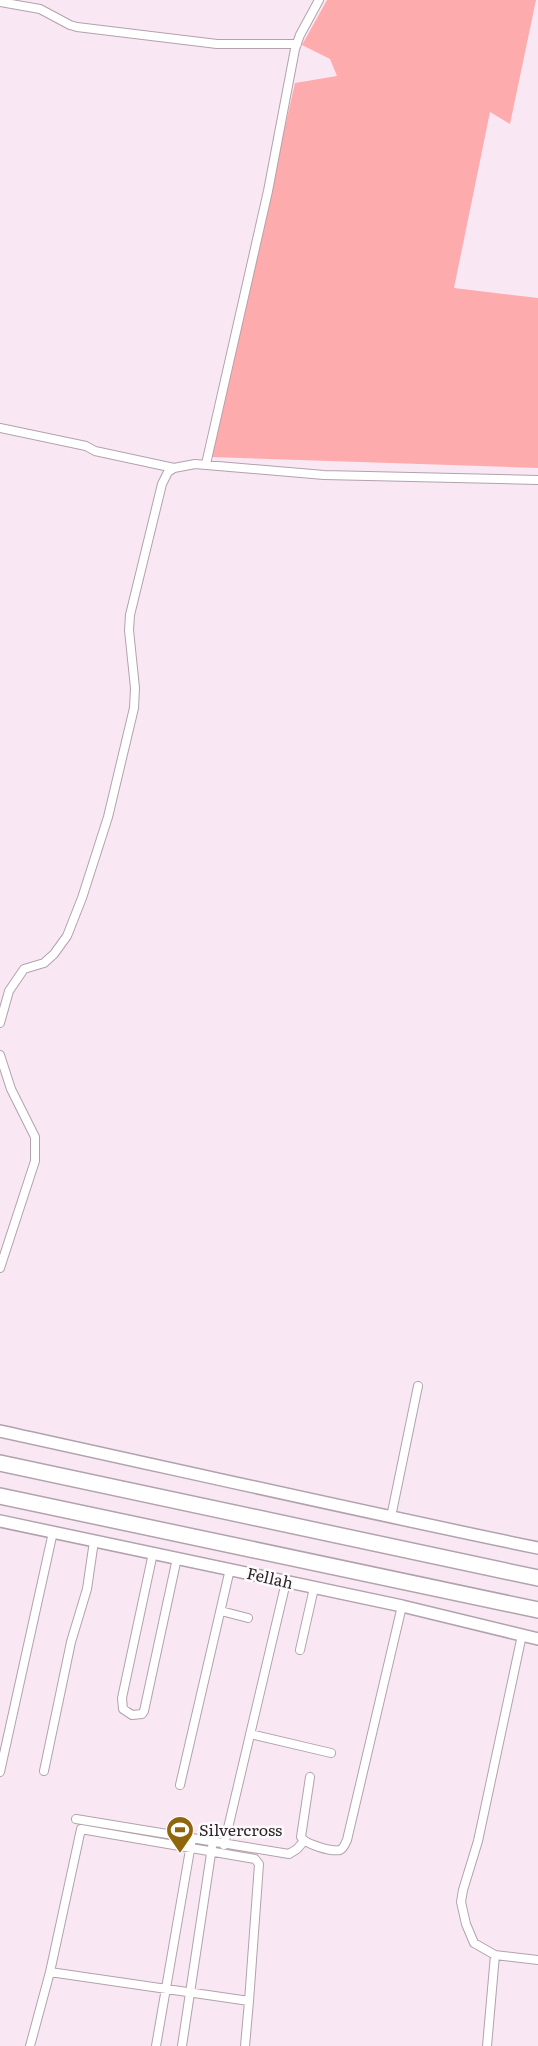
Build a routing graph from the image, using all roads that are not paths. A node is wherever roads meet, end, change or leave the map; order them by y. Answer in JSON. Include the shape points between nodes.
{"nodes":[{"id":1,"x":319,"y":0,"type":"edge"},
{"id":2,"x":0,"y":2,"type":"edge"},
{"id":3,"x":297,"y":44,"type":"junction"},
{"id":4,"x":0,"y":428,"type":"edge"},
{"id":5,"x":206,"y":464,"type":"junction"},
{"id":6,"x":174,"y":468,"type":"junction"},
{"id":7,"x":538,"y":480,"type":"edge"},
{"id":8,"x":0,"y":1023,"type":"edge"},
{"id":9,"x":0,"y":1055,"type":"edge"},
{"id":10,"x":0,"y":1268,"type":"edge"},
{"id":11,"x":418,"y":1386,"type":"dead end"},
{"id":12,"x":0,"y":1431,"type":"edge"},
{"id":13,"x":0,"y":1463,"type":"edge"},
{"id":14,"x":0,"y":1496,"type":"edge"},
{"id":15,"x":391,"y":1517,"type":"junction"},
{"id":16,"x":0,"y":1521,"type":"edge"},
{"id":17,"x":53,"y":1532,"type":"junction"},
{"id":18,"x":94,"y":1541,"type":"junction"},
{"id":19,"x":538,"y":1548,"type":"edge"},
{"id":20,"x":153,"y":1553,"type":"junction"},
{"id":21,"x":177,"y":1558,"type":"junction"},
{"id":22,"x":230,"y":1569,"type":"junction"},
{"id":23,"x":538,"y":1578,"type":"edge"},
{"id":24,"x":286,"y":1582,"type":"junction"},
{"id":25,"x":314,"y":1588,"type":"junction"},
{"id":26,"x":402,"y":1606,"type":"junction"},
{"id":27,"x":538,"y":1610,"type":"edge"},
{"id":28,"x":221,"y":1611,"type":"junction"},
{"id":29,"x":248,"y":1618,"type":"dead end"},
{"id":30,"x":522,"y":1635,"type":"junction"},
{"id":31,"x":538,"y":1639,"type":"edge"},
{"id":32,"x":300,"y":1650,"type":"dead end"},
{"id":33,"x":250,"y":1734,"type":"junction"},
{"id":34,"x":331,"y":1753,"type":"dead end"},
{"id":35,"x":44,"y":1771,"type":"dead end"},
{"id":36,"x":0,"y":1772,"type":"edge"},
{"id":37,"x":310,"y":1777,"type":"dead end"},
{"id":38,"x":180,"y":1785,"type":"dead end"},
{"id":39,"x":76,"y":1819,"type":"dead end"},
{"id":40,"x":192,"y":1839,"type":"junction"},
{"id":41,"x":304,"y":1841,"type":"junction"},
{"id":42,"x":212,"y":1842,"type":"junction"},
{"id":43,"x":224,"y":1845,"type":"junction"},
{"id":44,"x":191,"y":1848,"type":"junction"},
{"id":45,"x":211,"y":1851,"type":"junction"},
{"id":46,"x":495,"y":1955,"type":"junction"},
{"id":47,"x":538,"y":1960,"type":"edge"},
{"id":48,"x":50,"y":1972,"type":"junction"},
{"id":49,"x":166,"y":1989,"type":"junction"},
{"id":50,"x":190,"y":1992,"type":"junction"},
{"id":51,"x":249,"y":2000,"type":"junction"},
{"id":52,"x":30,"y":2046,"type":"edge"},
{"id":53,"x":156,"y":2046,"type":"edge"},
{"id":54,"x":182,"y":2046,"type":"edge"},
{"id":55,"x":244,"y":2046,"type":"edge"},
{"id":56,"x":487,"y":2046,"type":"edge"}],
"edges":[{"from":1,"to":3,"type":"street"},
{"from":2,"to":3,"type":"street","via":[[40,9],[70,25],[84,28],[217,44]]},
{"from":3,"to":5,"type":"street","via":[[268,191]]},
{"from":4,"to":6,"type":"street"},
{"from":5,"to":6,"type":"street"},
{"from":5,"to":7,"type":"street","via":[[324,475]]},
{"from":6,"to":8,"type":"street","via":[[162,484],[132,599],[129,630],[134,708],[108,817],[67,936],[44,963],[24,969],[9,991]]},
{"from":9,"to":10,"type":"street","via":[[10,1089],[35,1137],[35,1161]]},
{"from":11,"to":15,"type":"street"},
{"from":12,"to":15,"type":"street"},
{"from":13,"to":23,"type":"highway"},
{"from":14,"to":27,"type":"highway"},
{"from":15,"to":19,"type":"street"},
{"from":16,"to":17,"type":"street","name":"Fellah"},
{"from":17,"to":18,"type":"street","name":"Fellah"},
{"from":17,"to":36,"type":"street"},
{"from":18,"to":20,"type":"street","name":"Fellah"},
{"from":18,"to":35,"type":"street"},
{"from":20,"to":21,"type":"street","name":"Fellah"},
{"from":20,"to":21,"type":"street","via":[[122,1698],[122,1709],[132,1715],[144,1711]]},
{"from":21,"to":22,"type":"street","name":"Fellah"},
{"from":22,"to":24,"type":"street","name":"Fellah"},
{"from":22,"to":28,"type":"street"},
{"from":24,"to":25,"type":"street","name":"Fellah"},
{"from":24,"to":33,"type":"street"},
{"from":25,"to":26,"type":"street","name":"Fellah"},
{"from":25,"to":32,"type":"street"},
{"from":26,"to":30,"type":"street","name":"Fellah"},
{"from":26,"to":41,"type":"street","via":[[347,1840],[340,1850]]},
{"from":28,"to":29,"type":"street"},
{"from":28,"to":38,"type":"street"},
{"from":30,"to":31,"type":"street","name":"Fellah"},
{"from":30,"to":46,"type":"street","via":[[482,1822],[461,1902],[474,1943]]},
{"from":33,"to":34,"type":"street"},
{"from":33,"to":43,"type":"street"},
{"from":37,"to":41,"type":"street","via":[[301,1832]]},
{"from":39,"to":40,"type":"street"},
{"from":40,"to":42,"type":"street"},
{"from":40,"to":44,"type":"street"},
{"from":41,"to":43,"type":"street","via":[[289,1854]]},
{"from":42,"to":43,"type":"street"},
{"from":42,"to":45,"type":"street"},
{"from":44,"to":45,"type":"street"},
{"from":44,"to":48,"type":"street","via":[[80,1829]]},
{"from":44,"to":49,"type":"street"},
{"from":45,"to":50,"type":"street"},
{"from":45,"to":51,"type":"street","via":[[255,1859],[259,1864]]},
{"from":46,"to":47,"type":"street"},
{"from":46,"to":56,"type":"street"},
{"from":48,"to":49,"type":"street"},
{"from":48,"to":52,"type":"street"},
{"from":49,"to":50,"type":"street"},
{"from":49,"to":53,"type":"street"},
{"from":50,"to":51,"type":"street"},
{"from":50,"to":54,"type":"street"},
{"from":51,"to":55,"type":"street"}]}
